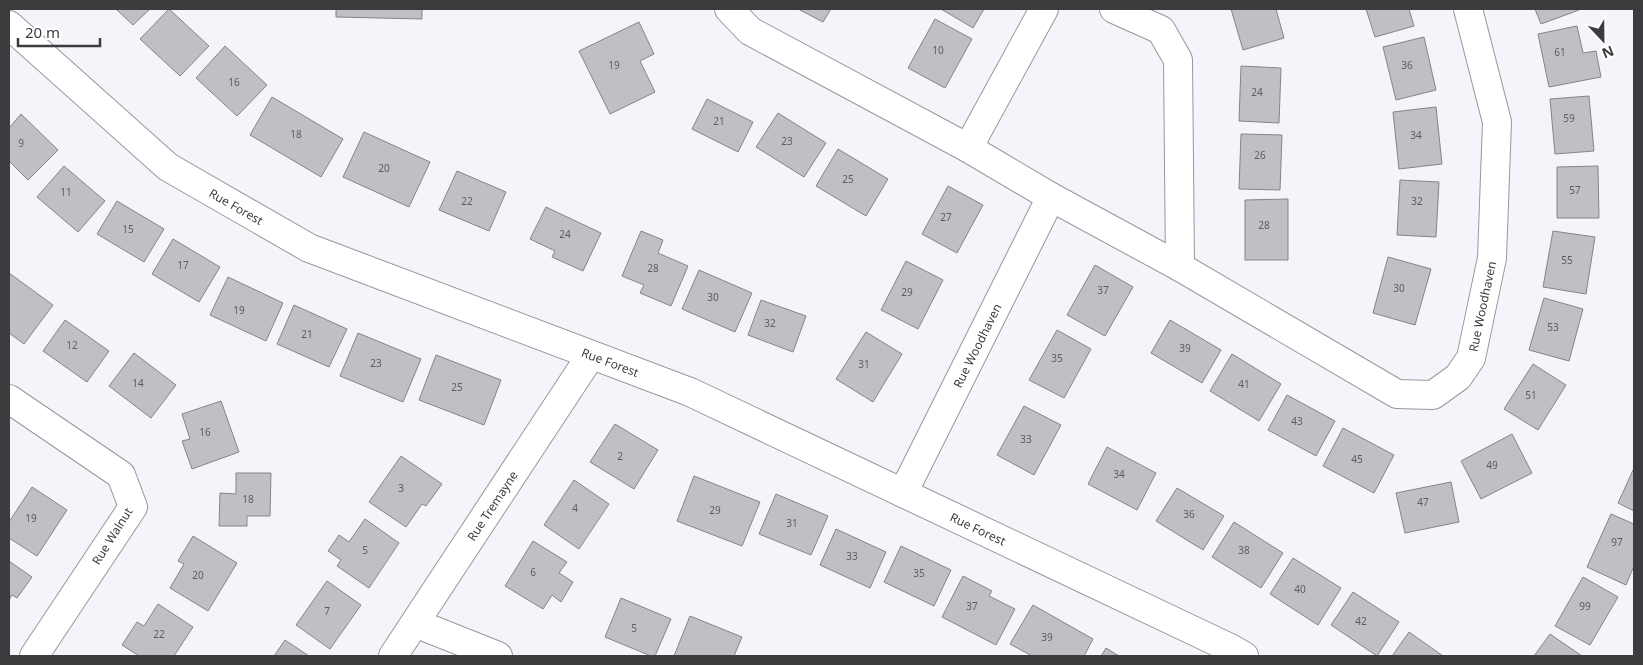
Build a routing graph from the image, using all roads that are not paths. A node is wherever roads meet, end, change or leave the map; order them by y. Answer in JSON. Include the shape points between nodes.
{"nodes":[{"id":1,"x":729,"y":9,"type":"edge"},
{"id":2,"x":1044,"y":9,"type":"edge"},
{"id":3,"x":1114,"y":9,"type":"edge"},
{"id":4,"x":1468,"y":9,"type":"edge"},
{"id":5,"x":9,"y":24,"type":"edge"},
{"id":6,"x":968,"y":148,"type":"junction"},
{"id":7,"x":1051,"y":197,"type":"junction"},
{"id":8,"x":1180,"y":267,"type":"junction"},
{"id":9,"x":591,"y":355,"type":"junction"},
{"id":10,"x":9,"y":399,"type":"edge"},
{"id":11,"x":902,"y":493,"type":"junction"},
{"id":12,"x":415,"y":622,"type":"junction"},
{"id":13,"x":34,"y":656,"type":"edge"},
{"id":14,"x":393,"y":656,"type":"edge"},
{"id":15,"x":498,"y":656,"type":"edge"},
{"id":16,"x":1244,"y":656,"type":"edge"}],
"edges":[{"from":1,"to":6,"type":"street","name":"Rue Woodhaven","via":[[750,31]]},
{"from":2,"to":6,"type":"street"},
{"from":3,"to":8,"type":"street","via":[[1161,30],[1178,60]]},
{"from":4,"to":8,"type":"street","name":"Rue Woodhaven","via":[[1497,132],[1492,258],[1471,358],[1458,377],[1433,395],[1397,394]]},
{"from":5,"to":9,"type":"street","name":"Rue Forest","via":[[168,167],[309,248]]},
{"from":6,"to":7,"type":"street","name":"Rue Woodhaven"},
{"from":7,"to":8,"type":"street","name":"Rue Woodhaven"},
{"from":7,"to":11,"type":"street","name":"Rue Woodhaven"},
{"from":9,"to":11,"type":"street","name":"Rue Forest","via":[[690,392]]},
{"from":9,"to":12,"type":"street","name":"Rue Tremayne"},
{"from":10,"to":13,"type":"street","name":"Rue Walnut","via":[[121,475],[134,506]]},
{"from":11,"to":16,"type":"street","name":"Rue Forest"},
{"from":12,"to":14,"type":"street","name":"Rue Tremayne"},
{"from":12,"to":15,"type":"street"}]}
